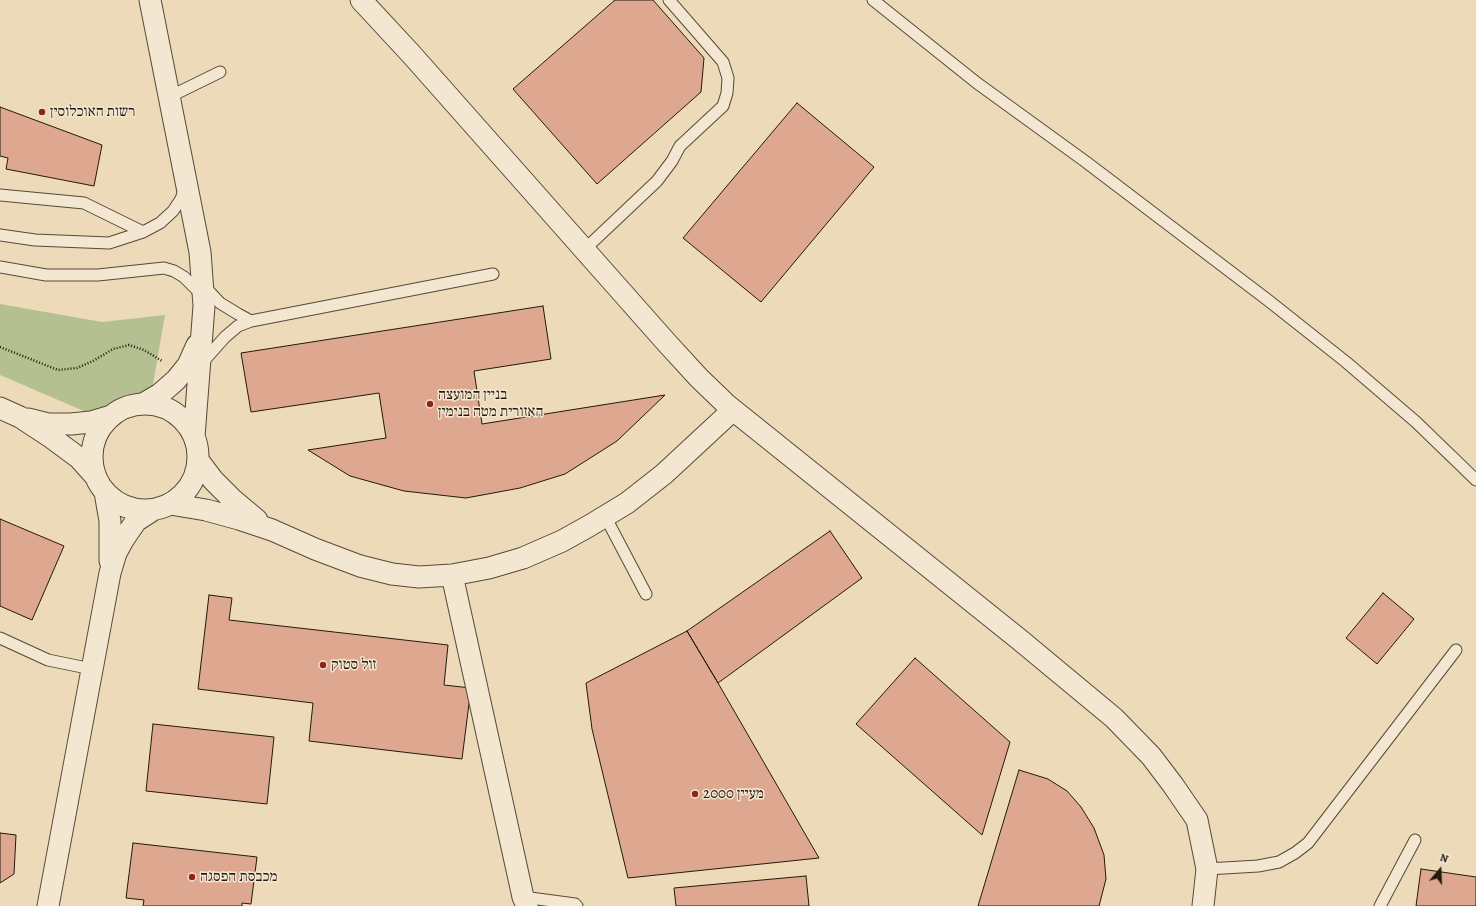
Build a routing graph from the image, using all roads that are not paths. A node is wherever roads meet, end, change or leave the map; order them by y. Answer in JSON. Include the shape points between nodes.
{"nodes":[{"id":1,"x":150,"y":0,"type":"edge"},
{"id":2,"x":361,"y":0,"type":"edge"},
{"id":3,"x":669,"y":0,"type":"edge"},
{"id":4,"x":873,"y":0,"type":"edge"},
{"id":5,"x":220,"y":72,"type":"dead end"},
{"id":6,"x":169,"y":97,"type":"junction"},
{"id":7,"x":186,"y":186,"type":"junction"},
{"id":8,"x":0,"y":195,"type":"edge"},
{"id":9,"x":143,"y":232,"type":"junction"},
{"id":10,"x":0,"y":236,"type":"edge"},
{"id":11,"x":584,"y":250,"type":"junction"},
{"id":12,"x":0,"y":267,"type":"edge"},
{"id":13,"x":493,"y":274,"type":"dead end"},
{"id":14,"x":203,"y":290,"type":"junction"},
{"id":15,"x":251,"y":320,"type":"junction"},
{"id":16,"x":190,"y":370,"type":"junction"},
{"id":17,"x":143,"y":404,"type":"junction"},
{"id":18,"x":0,"y":408,"type":"edge"},
{"id":19,"x":733,"y":410,"type":"junction"},
{"id":20,"x":111,"y":416,"type":"junction"},
{"id":21,"x":20,"y":417,"type":"junction"},
{"id":22,"x":194,"y":437,"type":"junction"},
{"id":23,"x":198,"y":460,"type":"junction"},
{"id":24,"x":1476,"y":480,"type":"edge"},
{"id":25,"x":100,"y":484,"type":"junction"},
{"id":26,"x":162,"y":507,"type":"junction"},
{"id":27,"x":605,"y":516,"type":"junction"},
{"id":28,"x":272,"y":530,"type":"junction"},
{"id":29,"x":110,"y":573,"type":"junction"},
{"id":30,"x":452,"y":575,"type":"junction"},
{"id":31,"x":646,"y":594,"type":"dead end"},
{"id":32,"x":0,"y":638,"type":"edge"},
{"id":33,"x":1456,"y":650,"type":"dead end"},
{"id":34,"x":92,"y":669,"type":"junction"},
{"id":35,"x":1415,"y":840,"type":"dead end"},
{"id":36,"x":1207,"y":869,"type":"junction"},
{"id":37,"x":54,"y":878,"type":"junction"},
{"id":38,"x":525,"y":902,"type":"edge"},
{"id":39,"x":48,"y":906,"type":"edge"},
{"id":40,"x":60,"y":906,"type":"edge"},
{"id":41,"x":577,"y":906,"type":"edge"},
{"id":42,"x":1203,"y":906,"type":"edge"},
{"id":43,"x":1380,"y":906,"type":"edge"}],
"edges":[{"from":1,"to":6,"type":"street"},
{"from":2,"to":11,"type":"street"},
{"from":3,"to":11,"type":"lane","via":[[723,62],[728,78],[723,106],[680,146],[657,181]]},
{"from":4,"to":24,"type":"lane","via":[[977,83],[1086,162],[1346,362],[1416,422]]},
{"from":5,"to":6,"type":"lane"},
{"from":6,"to":7,"type":"street"},
{"from":7,"to":9,"type":"lane","via":[[181,200],[173,211],[160,223]]},
{"from":7,"to":14,"type":"street","via":[[200,252]]},
{"from":8,"to":9,"type":"lane","via":[[84,203]]},
{"from":9,"to":10,"type":"lane","via":[[109,243]]},
{"from":11,"to":19,"type":"street","via":[[699,378]]},
{"from":12,"to":14,"type":"lane","via":[[46,275],[98,274],[164,268],[174,271]]},
{"from":13,"to":15,"type":"lane"},
{"from":14,"to":15,"type":"lane","via":[[220,303]]},
{"from":14,"to":16,"type":"street","via":[[202,331]]},
{"from":15,"to":16,"type":"lane","via":[[238,326]]},
{"from":16,"to":17,"type":"street"},
{"from":16,"to":22,"type":"street"},
{"from":17,"to":20,"type":"street","via":[[126,407]]},
{"from":17,"to":22,"type":"street","via":[[159,405],[174,412],[186,423]]},
{"from":18,"to":21,"type":"street"},
{"from":19,"to":27,"type":"street","via":[[664,474],[627,503]]},
{"from":19,"to":36,"type":"street","via":[[1114,718],[1151,756],[1197,820]]},
{"from":20,"to":21,"type":"street","via":[[70,424],[48,424]]},
{"from":20,"to":25,"type":"street","via":[[100,428],[93,444],[92,461]]},
{"from":21,"to":25,"type":"street","via":[[79,458]]},
{"from":22,"to":23,"type":"street","via":[[198,448]]},
{"from":23,"to":26,"type":"street","via":[[194,478],[185,493]]},
{"from":23,"to":28,"type":"street","via":[[232,499],[253,518]]},
{"from":25,"to":26,"type":"street","via":[[118,503],[135,509]]},
{"from":25,"to":29,"type":"street","via":[[110,521]]},
{"from":26,"to":28,"type":"street","via":[[206,510]]},
{"from":26,"to":29,"type":"street","via":[[136,521],[116,553]]},
{"from":27,"to":30,"type":"street","via":[[562,541],[523,558]]},
{"from":27,"to":31,"type":"lane"},
{"from":28,"to":30,"type":"street","via":[[360,566],[419,577]]},
{"from":29,"to":34,"type":"street"},
{"from":30,"to":38,"type":"street"},
{"from":32,"to":34,"type":"lane","via":[[48,660]]},
{"from":33,"to":36,"type":"lane","via":[[1308,843],[1295,854],[1279,862]]},
{"from":34,"to":37,"type":"street"},
{"from":35,"to":43,"type":"lane"},
{"from":36,"to":42,"type":"street"},
{"from":37,"to":39,"type":"street"},
{"from":37,"to":40,"type":"street"},
{"from":38,"to":41,"type":"lane"}]}
